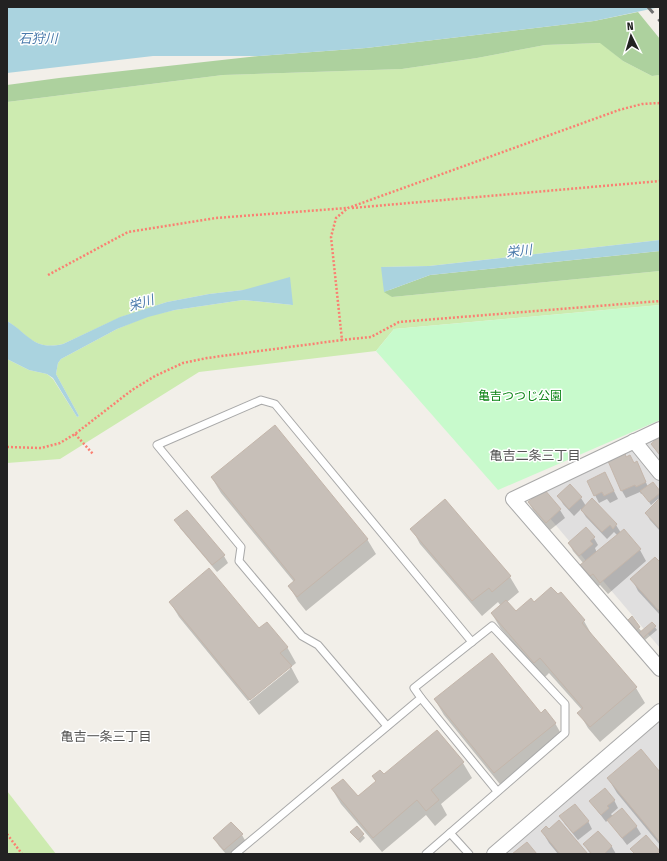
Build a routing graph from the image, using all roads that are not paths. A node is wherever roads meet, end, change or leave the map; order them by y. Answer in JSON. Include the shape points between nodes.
{"nodes":[{"id":1,"x":660,"y":429,"type":"edge"},
{"id":2,"x":634,"y":441,"type":"junction"},
{"id":3,"x":660,"y":473,"type":"edge"},
{"id":4,"x":472,"y":642,"type":"junction"},
{"id":5,"x":660,"y":669,"type":"edge"},
{"id":6,"x":421,"y":698,"type":"junction"},
{"id":7,"x":660,"y":711,"type":"edge"},
{"id":8,"x":387,"y":726,"type":"junction"},
{"id":9,"x":497,"y":791,"type":"junction"},
{"id":10,"x":450,"y":833,"type":"junction"},
{"id":11,"x":235,"y":854,"type":"edge"},
{"id":12,"x":426,"y":854,"type":"edge"},
{"id":13,"x":469,"y":854,"type":"edge"},
{"id":14,"x":494,"y":854,"type":"edge"}],
"edges":[{"from":1,"to":2,"type":"street"},
{"from":2,"to":3,"type":"street"},
{"from":2,"to":5,"type":"street","via":[[513,499]]},
{"from":4,"to":6,"type":"lane","via":[[414,688]]},
{"from":4,"to":8,"type":"lane","via":[[275,404],[261,400],[157,445],[241,547],[239,561],[302,636],[318,644]]},
{"from":4,"to":9,"type":"lane","via":[[492,626],[565,704],[566,733]]},
{"from":6,"to":8,"type":"lane"},
{"from":6,"to":9,"type":"lane"},
{"from":7,"to":14,"type":"street"},
{"from":8,"to":11,"type":"lane"},
{"from":9,"to":10,"type":"lane"},
{"from":10,"to":12,"type":"lane"},
{"from":10,"to":13,"type":"lane"}]}
